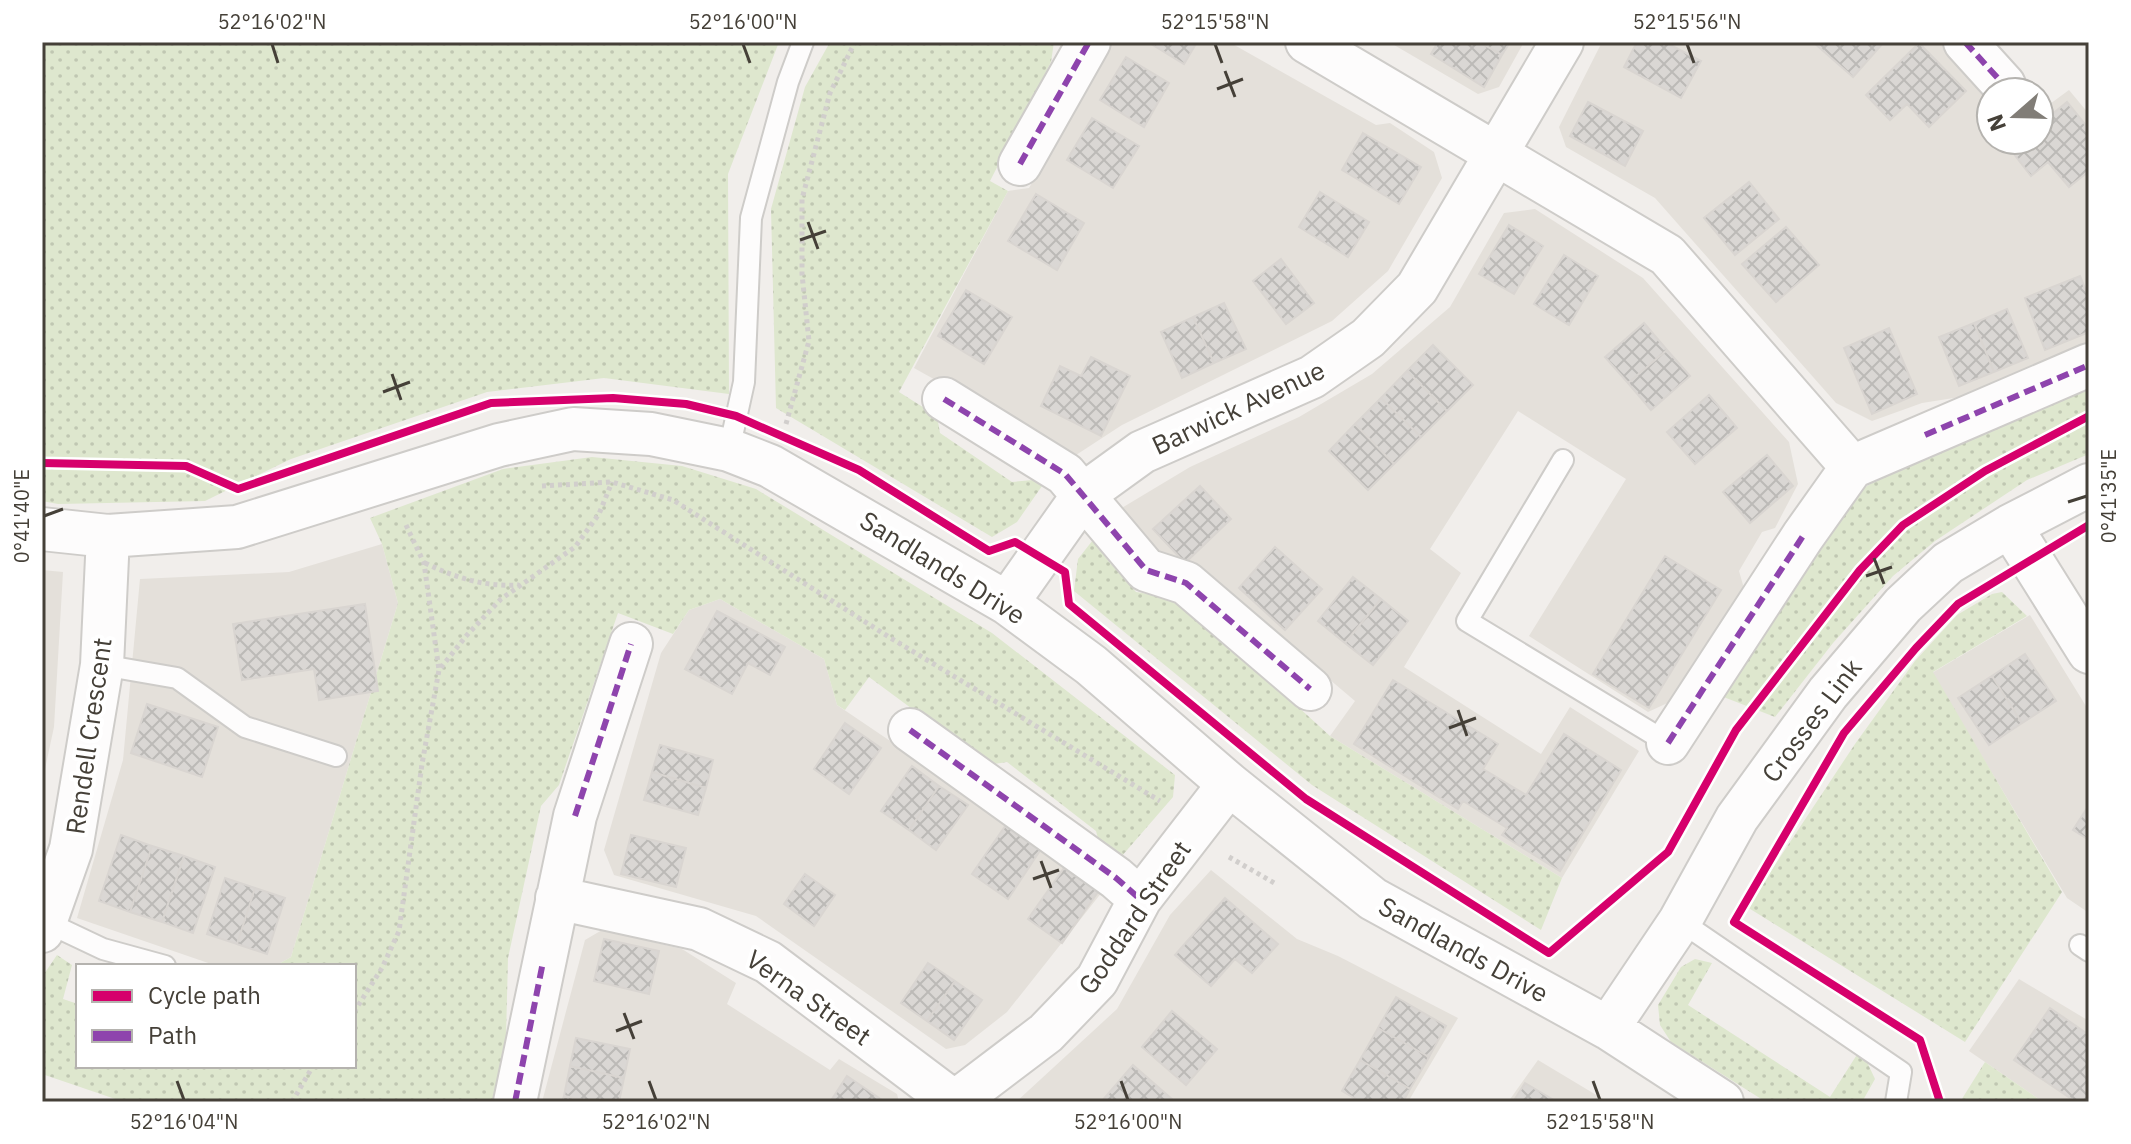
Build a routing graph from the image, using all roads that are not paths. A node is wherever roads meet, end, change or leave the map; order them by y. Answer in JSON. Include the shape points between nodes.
{"nodes":[{"id":1,"x":803,"y":42,"type":"edge"},
{"id":2,"x":1089,"y":42,"type":"edge"},
{"id":3,"x":1307,"y":42,"type":"edge"},
{"id":4,"x":1562,"y":42,"type":"edge"},
{"id":5,"x":1965,"y":42,"type":"edge"},
{"id":6,"x":1996,"y":76,"type":"edge"},
{"id":7,"x":1494,"y":154,"type":"junction"},
{"id":8,"x":1020,"y":164,"type":"dead end"},
{"id":9,"x":2089,"y":365,"type":"edge"},
{"id":10,"x":944,"y":399,"type":"dead end"},
{"id":11,"x":732,"y":433,"type":"junction"},
{"id":12,"x":1563,"y":460,"type":"dead end"},
{"id":13,"x":1852,"y":467,"type":"junction"},
{"id":14,"x":2089,"y":485,"type":"edge"},
{"id":15,"x":1084,"y":494,"type":"junction"},
{"id":16,"x":2010,"y":526,"type":"junction"},
{"id":17,"x":42,"y":529,"type":"edge"},
{"id":18,"x":108,"y":536,"type":"junction"},
{"id":19,"x":1007,"y":603,"type":"junction"},
{"id":20,"x":631,"y":644,"type":"dead end"},
{"id":21,"x":2089,"y":652,"type":"edge"},
{"id":22,"x":102,"y":665,"type":"junction"},
{"id":23,"x":1310,"y":689,"type":"dead end"},
{"id":24,"x":910,"y":730,"type":"dead end"},
{"id":25,"x":1668,"y":743,"type":"joint"},
{"id":26,"x":336,"y":756,"type":"dead end"},
{"id":27,"x":1229,"y":784,"type":"junction"},
{"id":28,"x":557,"y":898,"type":"junction"},
{"id":29,"x":1140,"y":899,"type":"junction"},
{"id":30,"x":1680,"y":921,"type":"junction"},
{"id":31,"x":44,"y":927,"type":"edge"},
{"id":32,"x":158,"y":964,"type":"edge"},
{"id":33,"x":1608,"y":1028,"type":"junction"},
{"id":34,"x":515,"y":1102,"type":"edge"},
{"id":35,"x":954,"y":1102,"type":"edge"},
{"id":36,"x":1722,"y":1102,"type":"edge"},
{"id":37,"x":1896,"y":1102,"type":"edge"}],
"edges":[{"from":1,"to":11,"type":"lane","via":[[751,218],[744,382]]},
{"from":2,"to":8,"type":"street"},
{"from":3,"to":7,"type":"street"},
{"from":4,"to":7,"type":"street","name":"Barwick Avenue"},
{"from":5,"to":6,"type":"street"},
{"from":7,"to":13,"type":"street","via":[[1667,255]]},
{"from":7,"to":15,"type":"street","name":"Barwick Avenue","via":[[1417,288],[1368,338],[1312,377],[1142,452]]},
{"from":9,"to":13,"type":"street"},
{"from":10,"to":15,"type":"street","via":[[1065,474]]},
{"from":11,"to":18,"type":"street","name":"Sandlands Drive","via":[[573,429],[499,445],[237,527]]},
{"from":11,"to":19,"type":"street","name":"Sandlands Drive","via":[[770,466]]},
{"from":12,"to":25,"type":"lane","via":[[1467,621]]},
{"from":13,"to":25,"type":"street"},
{"from":14,"to":16,"type":"street","name":"Crosses Link"},
{"from":15,"to":19,"type":"street","name":"Barwick Avenue"},
{"from":15,"to":23,"type":"street","via":[[1146,570],[1186,583]]},
{"from":16,"to":21,"type":"street"},
{"from":16,"to":30,"type":"street","name":"Crosses Link","via":[[1948,563],[1903,605],[1828,693],[1737,818]]},
{"from":17,"to":18,"type":"street","name":"Sandlands Drive"},
{"from":18,"to":22,"type":"street","name":"Rendell Crescent"},
{"from":19,"to":27,"type":"street","name":"Sandlands Drive","via":[[1091,665]]},
{"from":20,"to":28,"type":"street","via":[[575,816]]},
{"from":22,"to":26,"type":"lane","via":[[177,678],[245,727]]},
{"from":22,"to":31,"type":"street","name":"Rendell Crescent","via":[[71,849]]},
{"from":24,"to":29,"type":"street"},
{"from":27,"to":29,"type":"street","name":"Goddard Street"},
{"from":27,"to":33,"type":"street","name":"Sandlands Drive","via":[[1373,899]]},
{"from":28,"to":34,"type":"street"},
{"from":28,"to":35,"type":"street","name":"Verna Street","via":[[699,929],[768,962]]},
{"from":29,"to":35,"type":"street","name":"Goddard Street","via":[[1097,980],[1046,1033]]},
{"from":30,"to":33,"type":"street","name":"Crosses Link"},
{"from":30,"to":37,"type":"lane","via":[[1901,1072]]},
{"from":31,"to":32,"type":"lane"},
{"from":33,"to":36,"type":"street","name":"Sandlands Drive"}]}
